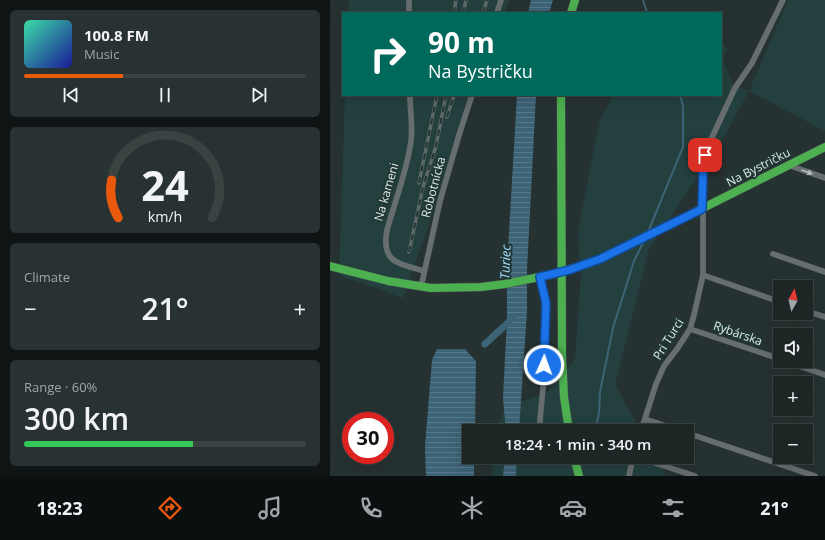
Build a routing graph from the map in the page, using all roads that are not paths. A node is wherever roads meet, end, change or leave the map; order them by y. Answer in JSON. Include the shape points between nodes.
{"nodes":[{"id":1,"x":409,"y":0,"type":"edge"},
{"id":2,"x":501,"y":0,"type":"edge"},
{"id":3,"x":575,"y":0,"type":"edge"},
{"id":4,"x":783,"y":0,"type":"edge"},
{"id":5,"x":409,"y":12,"type":"edge"},
{"id":6,"x":497,"y":12,"type":"edge"},
{"id":7,"x":571,"y":12,"type":"edge"},
{"id":8,"x":410,"y":96,"type":"edge"},
{"id":9,"x":472,"y":96,"type":"edge"},
{"id":10,"x":561,"y":96,"type":"edge"},
{"id":11,"x":825,"y":147,"type":"edge"},
{"id":12,"x":788,"y":165,"type":"junction"},
{"id":13,"x":825,"y":178,"type":"edge"},
{"id":14,"x":702,"y":209,"type":"junction"},
{"id":15,"x":773,"y":254,"type":"dead end"},
{"id":16,"x":330,"y":266,"type":"edge"},
{"id":17,"x":424,"y":271,"type":"junction"},
{"id":18,"x":562,"y":271,"type":"junction"},
{"id":19,"x":825,"y":272,"type":"edge"},
{"id":20,"x":703,"y":275,"type":"junction"},
{"id":21,"x":538,"y":278,"type":"junction"},
{"id":22,"x":421,"y":287,"type":"junction"},
{"id":23,"x":773,"y":300,"type":"edge"},
{"id":24,"x":813,"y":313,"type":"edge"},
{"id":25,"x":825,"y":317,"type":"edge"},
{"id":26,"x":690,"y":329,"type":"junction"},
{"id":27,"x":773,"y":357,"type":"edge"},
{"id":28,"x":806,"y":368,"type":"edge"},
{"id":29,"x":825,"y":375,"type":"edge"},
{"id":30,"x":646,"y":419,"type":"junction"},
{"id":31,"x":539,"y":424,"type":"edge"},
{"id":32,"x":568,"y":424,"type":"edge"},
{"id":33,"x":644,"y":424,"type":"edge"},
{"id":34,"x":661,"y":424,"type":"edge"},
{"id":35,"x":694,"y":435,"type":"edge"},
{"id":36,"x":576,"y":464,"type":"edge"},
{"id":37,"x":632,"y":464,"type":"edge"},
{"id":38,"x":658,"y":464,"type":"edge"},
{"id":39,"x":579,"y":476,"type":"edge"},
{"id":40,"x":629,"y":476,"type":"edge"},
{"id":41,"x":695,"y":476,"type":"edge"},
{"id":42,"x":815,"y":476,"type":"edge"}],
"edges":[{"from":1,"to":5,"type":"street"},
{"from":2,"to":6,"type":"street"},
{"from":3,"to":7,"type":"street"},
{"from":4,"to":14,"type":"street","via":[[752,64],[735,88],[707,148]]},
{"from":8,"to":17,"type":"street","name":"Na kameni","via":[[411,141],[384,243],[387,254],[395,262]]},
{"from":9,"to":17,"type":"street","name":"Robotnícka","via":[[440,201]]},
{"from":10,"to":18,"type":"street"},
{"from":11,"to":12,"type":"street","name":"Na Bystričku"},
{"from":12,"to":13,"type":"street","one_way":true},
{"from":12,"to":14,"type":"street","name":"Na Bystričku"},
{"from":14,"to":18,"type":"street","name":"Na Bystričku","via":[[600,259]]},
{"from":14,"to":20,"type":"street","name":"Pri Turci"},
{"from":15,"to":19,"type":"street"},
{"from":16,"to":22,"type":"street","name":"Na Bystričku"},
{"from":17,"to":22,"type":"street","name":"Robotnícka"},
{"from":18,"to":21,"type":"street","name":"Na Bystričku"},
{"from":18,"to":32,"type":"street","via":[[563,379]]},
{"from":20,"to":23,"type":"street"},
{"from":20,"to":26,"type":"street","name":"Pri Turci"},
{"from":21,"to":22,"type":"street","name":"Na Bystričku","via":[[500,285]]},
{"from":21,"to":31,"type":"street","via":[[546,303],[544,377]]},
{"from":24,"to":25,"type":"street"},
{"from":26,"to":27,"type":"street","name":"Rybárska"},
{"from":26,"to":30,"type":"street","name":"Pri Turci","via":[[664,366]]},
{"from":28,"to":29,"type":"street"},
{"from":30,"to":33,"type":"street","name":"Pri Turci"},
{"from":30,"to":34,"type":"street"},
{"from":35,"to":42,"type":"street"},
{"from":36,"to":39,"type":"street"},
{"from":37,"to":40,"type":"street"},
{"from":38,"to":41,"type":"street"}]}
